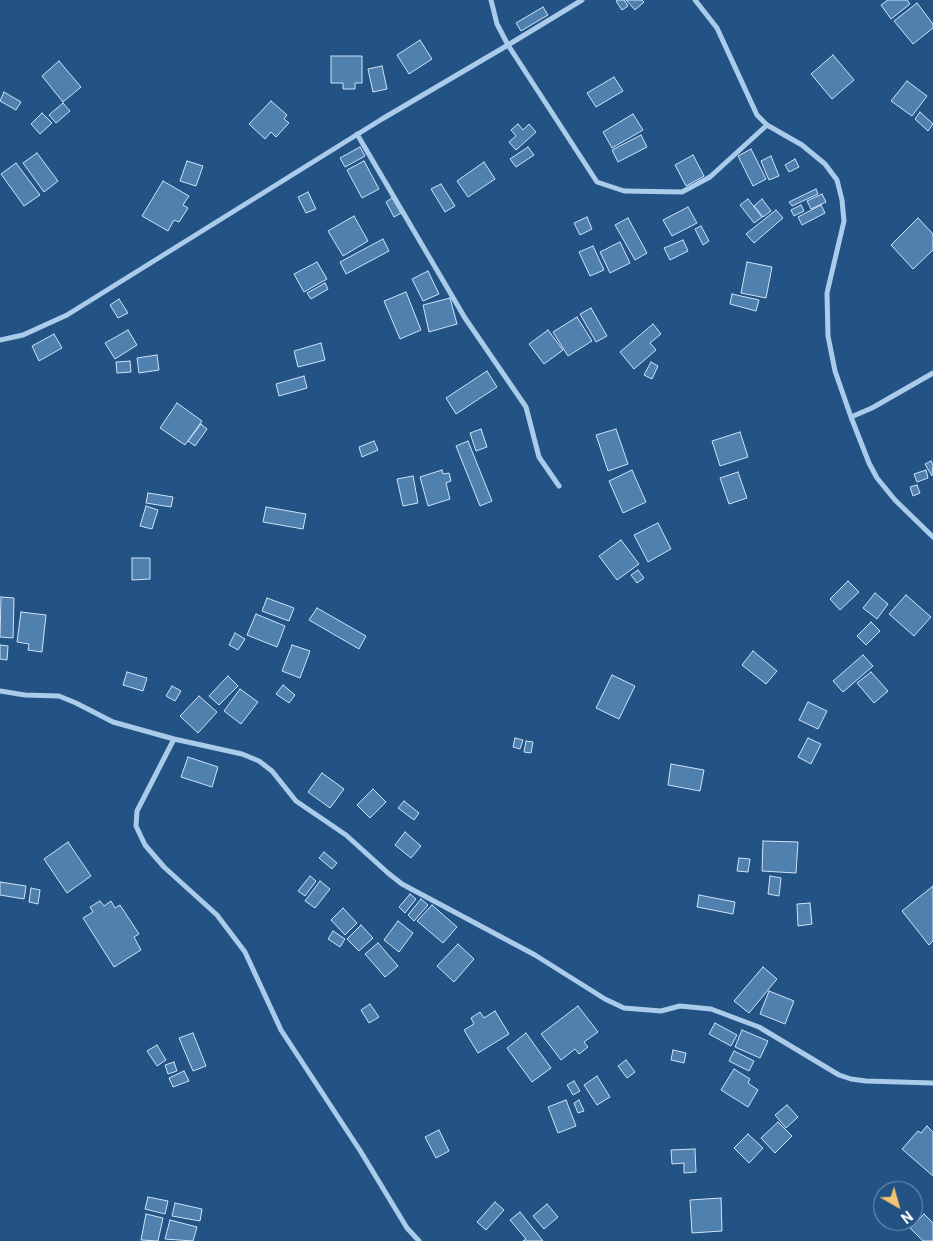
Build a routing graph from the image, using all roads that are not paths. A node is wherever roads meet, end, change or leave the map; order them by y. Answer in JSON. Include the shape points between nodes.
{"nodes":[{"id":1,"x":491,"y":0,"type":"edge"},
{"id":2,"x":582,"y":0,"type":"edge"},
{"id":3,"x":695,"y":0,"type":"edge"},
{"id":4,"x":508,"y":45,"type":"junction"},
{"id":5,"x":767,"y":125,"type":"junction"},
{"id":6,"x":357,"y":134,"type":"junction"},
{"id":7,"x":0,"y":340,"type":"edge"},
{"id":8,"x":933,"y":373,"type":"edge"},
{"id":9,"x":851,"y":417,"type":"junction"},
{"id":10,"x":559,"y":486,"type":"dead end"},
{"id":11,"x":933,"y":537,"type":"edge"},
{"id":12,"x":0,"y":691,"type":"edge"},
{"id":13,"x":174,"y":739,"type":"junction"},
{"id":14,"x":933,"y":1082,"type":"edge"},
{"id":15,"x":419,"y":1241,"type":"edge"}],
"edges":[{"from":1,"to":4,"type":"street"},
{"from":2,"to":4,"type":"street"},
{"from":3,"to":5,"type":"street","via":[[717,28],[757,115]]},
{"from":4,"to":5,"type":"street","via":[[598,182],[624,191],[682,192],[710,177]]},
{"from":4,"to":6,"type":"street"},
{"from":5,"to":9,"type":"street","via":[[802,145],[825,164],[837,180],[844,221],[827,293],[828,336],[835,371]]},
{"from":6,"to":7,"type":"street","via":[[66,315],[24,336]]},
{"from":6,"to":10,"type":"street","via":[[465,318],[526,407],[539,457]]},
{"from":8,"to":9,"type":"street"},
{"from":9,"to":11,"type":"street","via":[[878,478],[895,500]]},
{"from":12,"to":13,"type":"street","via":[[59,696],[113,722]]},
{"from":13,"to":14,"type":"street","via":[[242,754],[259,761],[272,771],[296,801],[341,831],[402,884],[535,955],[624,1008],[661,1011],[680,1006],[710,1009],[759,1027],[851,1079]]},
{"from":13,"to":15,"type":"street","via":[[137,811],[136,826],[144,845],[217,915],[245,952],[281,1030],[347,1129],[407,1228]]}]}
